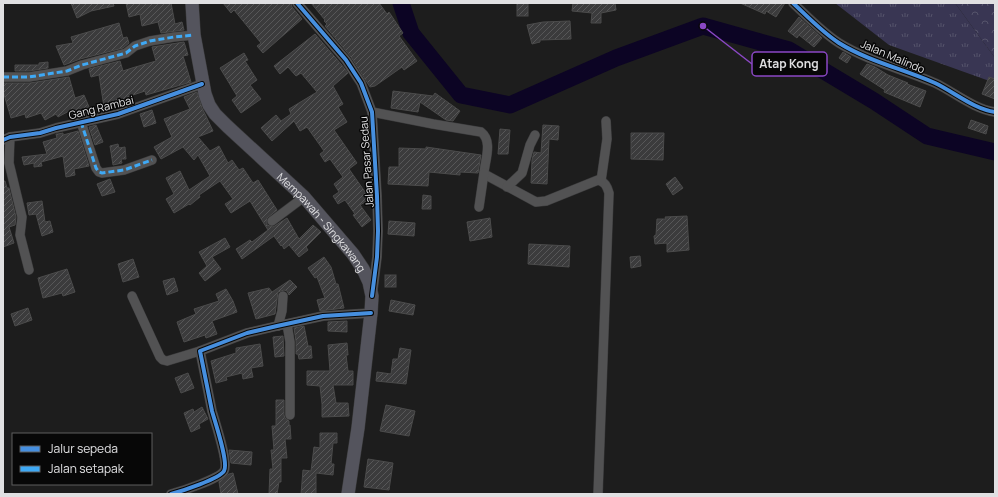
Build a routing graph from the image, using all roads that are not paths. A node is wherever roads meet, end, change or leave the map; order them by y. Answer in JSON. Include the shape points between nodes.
{"nodes":[{"id":1,"x":192,"y":3,"type":"edge"},
{"id":2,"x":297,"y":3,"type":"edge"},
{"id":3,"x":793,"y":3,"type":"edge"},
{"id":4,"x":194,"y":35,"type":"junction"},
{"id":5,"x":3,"y":77,"type":"edge"},
{"id":6,"x":202,"y":84,"type":"junction"},
{"id":7,"x":372,"y":112,"type":"junction"},
{"id":8,"x":995,"y":112,"type":"edge"},
{"id":9,"x":606,"y":121,"type":"dead end"},
{"id":10,"x":81,"y":122,"type":"junction"},
{"id":11,"x":535,"y":135,"type":"dead end"},
{"id":12,"x":7,"y":138,"type":"edge"},
{"id":13,"x":152,"y":160,"type":"dead end"},
{"id":14,"x":484,"y":172,"type":"junction"},
{"id":15,"x":601,"y":181,"type":"junction"},
{"id":16,"x":507,"y":187,"type":"junction"},
{"id":17,"x":304,"y":197,"type":"junction"},
{"id":18,"x":479,"y":207,"type":"dead end"},
{"id":19,"x":272,"y":221,"type":"dead end"},
{"id":20,"x":29,"y":270,"type":"dead end"},
{"id":21,"x":132,"y":296,"type":"dead end"},
{"id":22,"x":283,"y":296,"type":"dead end"},
{"id":23,"x":372,"y":296,"type":"junction"},
{"id":24,"x":371,"y":313,"type":"junction"},
{"id":25,"x":283,"y":325,"type":"junction"},
{"id":26,"x":200,"y":351,"type":"junction"},
{"id":27,"x":290,"y":415,"type":"dead end"},
{"id":28,"x":200,"y":489,"type":"edge"},
{"id":29,"x":171,"y":494,"type":"edge"},
{"id":30,"x":348,"y":494,"type":"edge"},
{"id":31,"x":598,"y":494,"type":"edge"}],
"edges":[{"from":1,"to":4,"type":"highway","name":"Mempawah - Singkawang"},
{"from":2,"to":7,"type":"street","name":"Jalan Pasar Sedau","via":[[346,60],[361,83]]},
{"from":3,"to":8,"type":"street","name":"Jalan Malindo","via":[[840,44],[935,83]]},
{"from":4,"to":5,"type":"street","via":[[150,41],[135,46],[126,53],[67,71],[29,77]]},
{"from":4,"to":6,"type":"highway","name":"Mempawah - Singkawang"},
{"from":6,"to":10,"type":"street","name":"Gang Rambai","via":[[118,114]]},
{"from":6,"to":17,"type":"highway","name":"Mempawah - Singkawang","via":[[215,114]]},
{"from":7,"to":14,"type":"street","via":[[481,132],[488,141]]},
{"from":7,"to":23,"type":"street","name":"Jalan Pasar Sedau","via":[[378,231]]},
{"from":9,"to":15,"type":"street","via":[[607,139]]},
{"from":10,"to":12,"type":"street","name":"Gang Rambai","via":[[40,133]]},
{"from":10,"to":13,"type":"street","via":[[98,172],[124,170]]},
{"from":11,"to":16,"type":"street","via":[[522,174]]},
{"from":12,"to":20,"type":"street","via":[[9,163],[22,217],[20,235]]},
{"from":14,"to":16,"type":"street"},
{"from":14,"to":18,"type":"street"},
{"from":15,"to":16,"type":"street","via":[[546,201],[536,202]]},
{"from":15,"to":31,"type":"street","via":[[609,193]]},
{"from":17,"to":19,"type":"street"},
{"from":17,"to":23,"type":"highway","name":"Mempawah - Singkawang","via":[[353,254],[369,282]]},
{"from":21,"to":26,"type":"street","via":[[163,360]]},
{"from":22,"to":25,"type":"street"},
{"from":23,"to":24,"type":"highway","name":"Mempawah - Singkawang"},
{"from":24,"to":25,"type":"street","via":[[323,316]]},
{"from":24,"to":30,"type":"highway","name":"Mempawah - Singkawang"},
{"from":25,"to":26,"type":"street","via":[[247,333]]},
{"from":25,"to":27,"type":"street","via":[[290,342]]},
{"from":26,"to":28,"type":"street","via":[[225,467],[223,472]]},
{"from":28,"to":29,"type":"street"}]}
